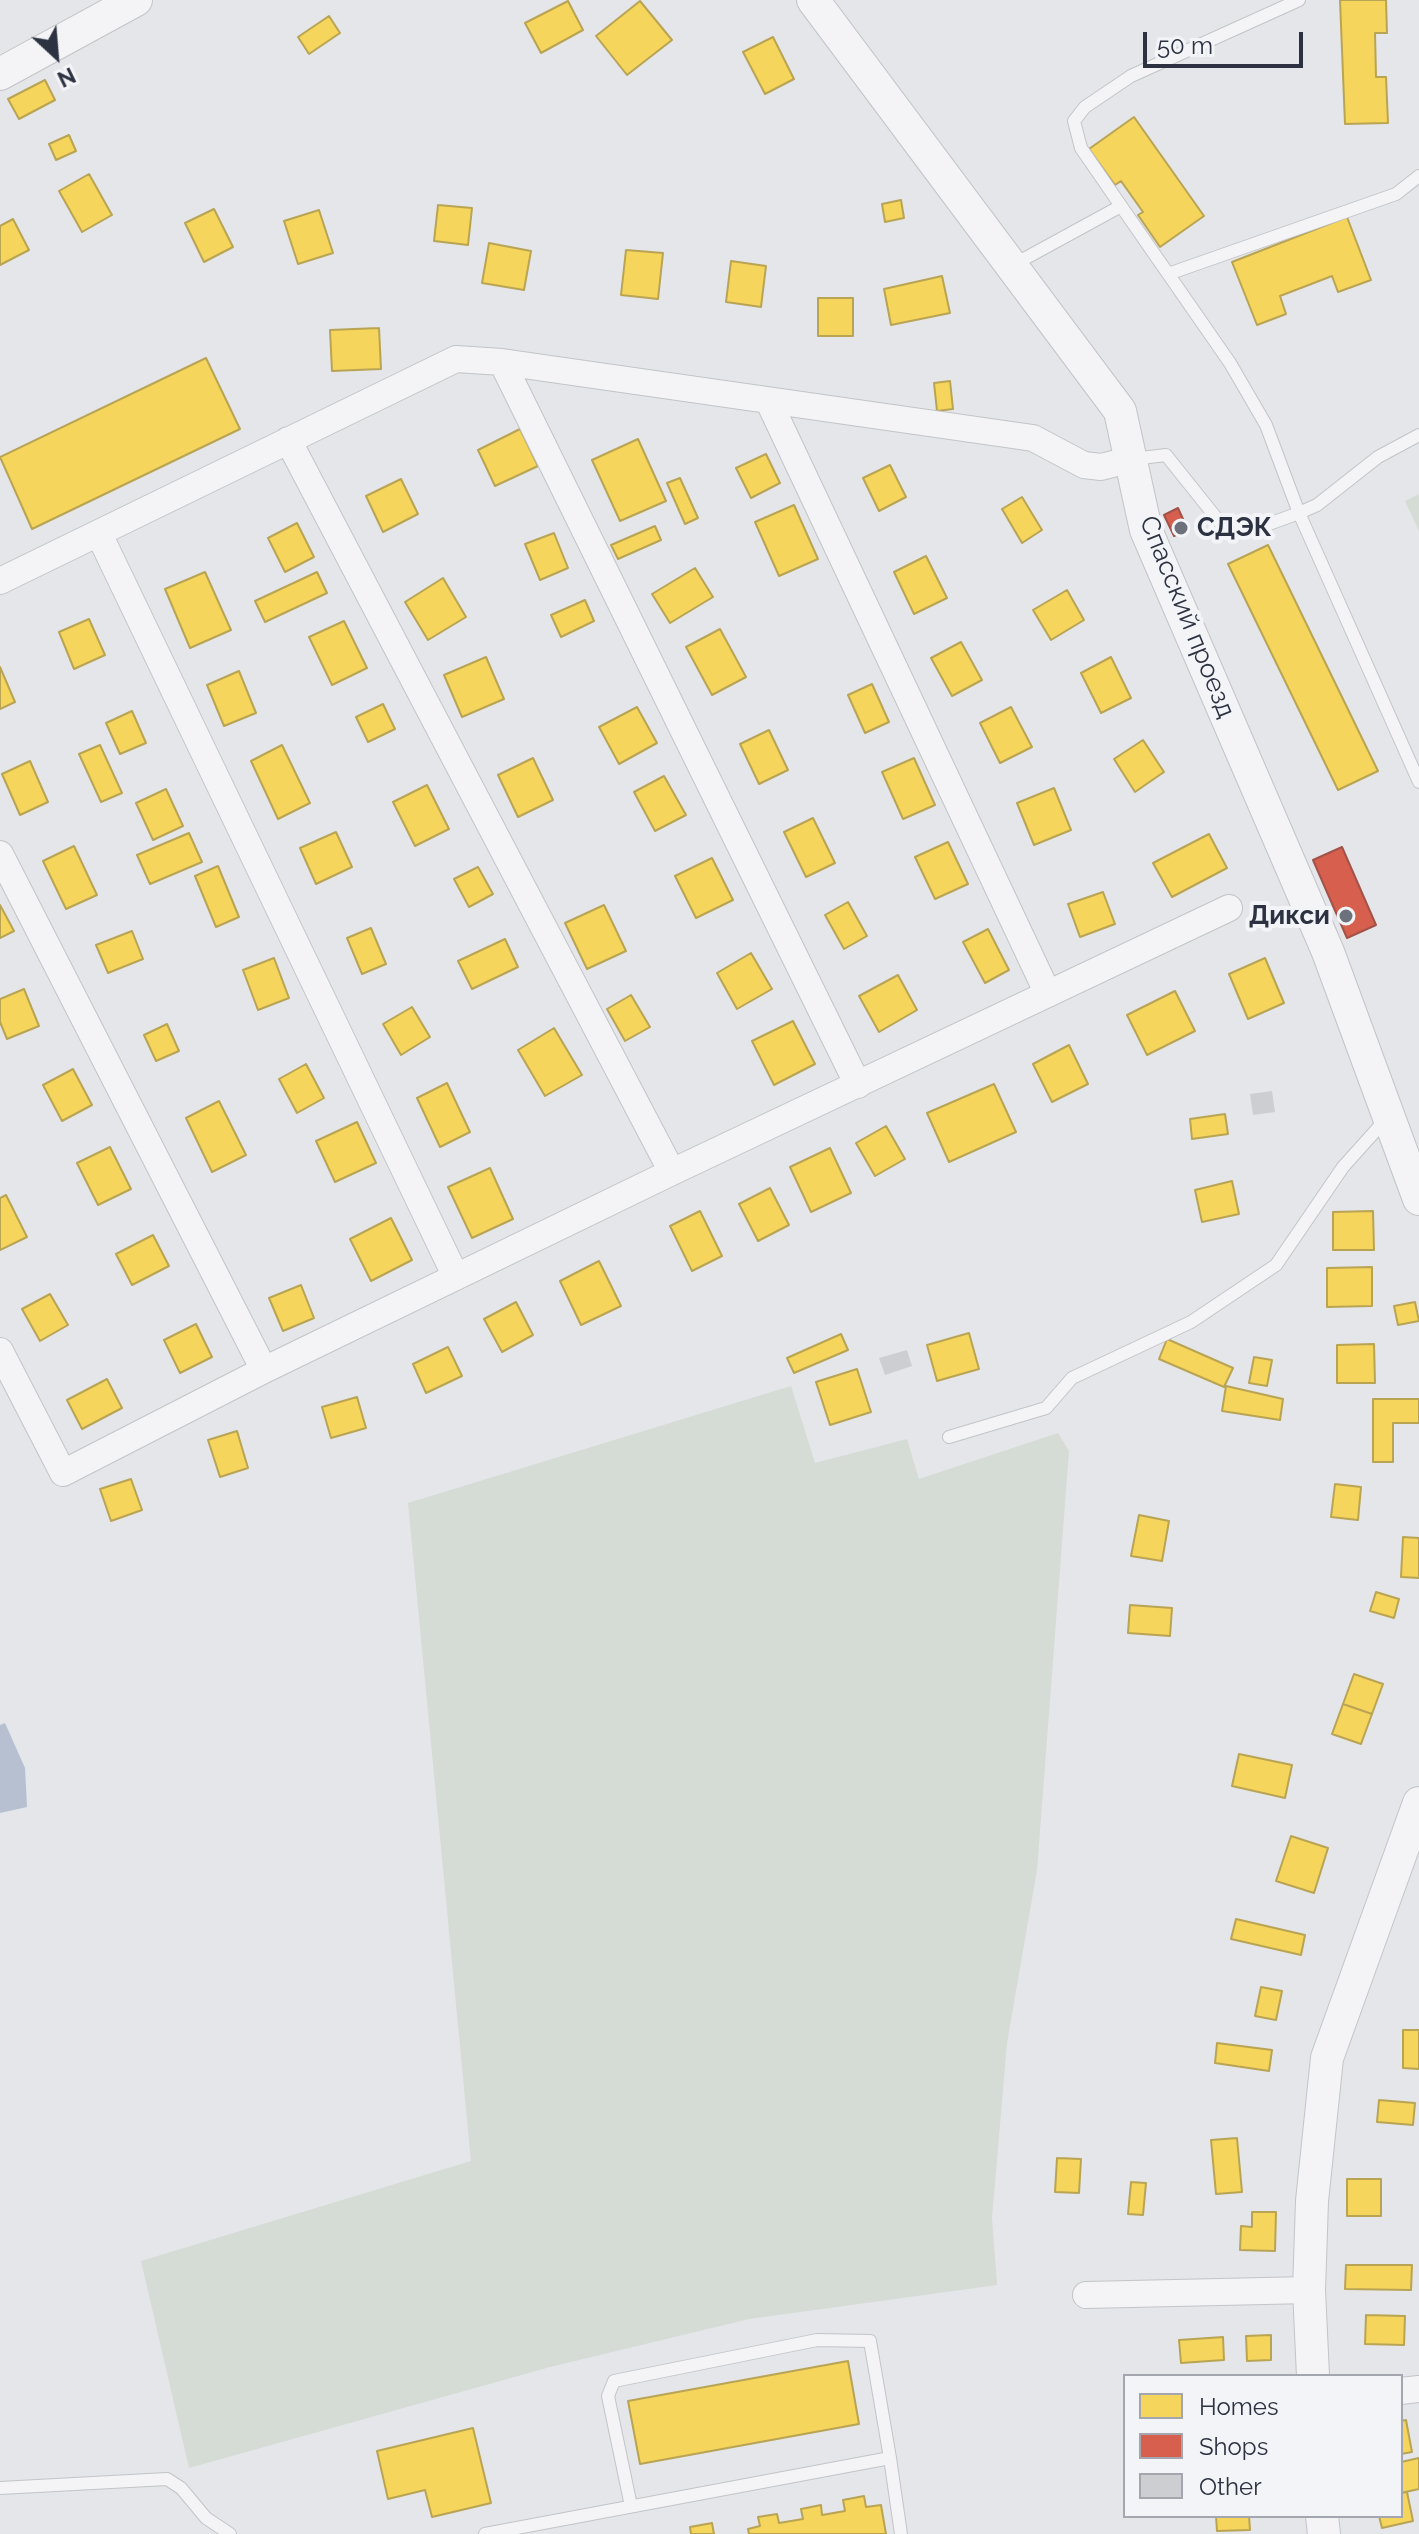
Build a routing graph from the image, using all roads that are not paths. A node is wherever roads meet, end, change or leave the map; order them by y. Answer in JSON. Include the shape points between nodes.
{"nodes":[{"id":1,"x":136,"y":0,"type":"edge"},
{"id":2,"x":813,"y":0,"type":"edge"},
{"id":3,"x":1299,"y":0,"type":"edge"},
{"id":4,"x":0,"y":74,"type":"edge"},
{"id":5,"x":1419,"y":176,"type":"edge"},
{"id":6,"x":1121,"y":206,"type":"junction"},
{"id":7,"x":1013,"y":265,"type":"junction"},
{"id":8,"x":1171,"y":273,"type":"junction"},
{"id":9,"x":502,"y":362,"type":"junction"},
{"id":10,"x":769,"y":402,"type":"junction"},
{"id":11,"x":1419,"y":435,"type":"edge"},
{"id":12,"x":288,"y":440,"type":"junction"},
{"id":13,"x":1132,"y":459,"type":"junction"},
{"id":14,"x":1299,"y":513,"type":"junction"},
{"id":15,"x":99,"y":534,"type":"junction"},
{"id":16,"x":0,"y":581,"type":"edge"},
{"id":17,"x":1419,"y":782,"type":"edge"},
{"id":18,"x":0,"y":854,"type":"edge"},
{"id":19,"x":1229,"y":908,"type":"dead end"},
{"id":20,"x":1048,"y":994,"type":"junction"},
{"id":21,"x":858,"y":1085,"type":"junction"},
{"id":22,"x":1389,"y":1115,"type":"junction"},
{"id":23,"x":672,"y":1172,"type":"junction"},
{"id":24,"x":1419,"y":1199,"type":"edge"},
{"id":25,"x":456,"y":1277,"type":"junction"},
{"id":26,"x":0,"y":1351,"type":"edge"},
{"id":27,"x":264,"y":1370,"type":"junction"},
{"id":28,"x":949,"y":1437,"type":"dead end"},
{"id":29,"x":1419,"y":1803,"type":"edge"},
{"id":30,"x":1309,"y":2290,"type":"junction"},
{"id":31,"x":1086,"y":2295,"type":"dead end"},
{"id":32,"x":1313,"y":2374,"type":"edge"},
{"id":33,"x":890,"y":2458,"type":"junction"},
{"id":34,"x":0,"y":2488,"type":"edge"},
{"id":35,"x":631,"y":2506,"type":"junction"},
{"id":36,"x":230,"y":2534,"type":"edge"},
{"id":37,"x":485,"y":2534,"type":"edge"},
{"id":38,"x":901,"y":2534,"type":"edge"}],
"edges":[{"from":1,"to":4,"type":"street"},
{"from":2,"to":7,"type":"street","name":"Спасский проезд"},
{"from":3,"to":6,"type":"lane","via":[[1131,76],[1085,107],[1074,121],[1081,148]]},
{"from":5,"to":8,"type":"lane","via":[[1396,194]]},
{"from":6,"to":7,"type":"lane"},
{"from":6,"to":8,"type":"lane"},
{"from":7,"to":13,"type":"street","name":"Спасский проезд","via":[[1120,411]]},
{"from":8,"to":14,"type":"lane","via":[[1266,425]]},
{"from":9,"to":10,"type":"street"},
{"from":9,"to":12,"type":"street","via":[[456,359]]},
{"from":9,"to":21,"type":"street"},
{"from":10,"to":13,"type":"street","via":[[1033,438],[1084,465],[1101,467]]},
{"from":10,"to":20,"type":"street"},
{"from":11,"to":14,"type":"lane"},
{"from":12,"to":15,"type":"street"},
{"from":12,"to":23,"type":"street"},
{"from":13,"to":14,"type":"lane","via":[[1166,455],[1222,525],[1232,529],[1255,529]]},
{"from":13,"to":22,"type":"street","name":"Спасский проезд","via":[[1146,530],[1328,952]]},
{"from":14,"to":17,"type":"lane"},
{"from":15,"to":16,"type":"street"},
{"from":15,"to":25,"type":"street"},
{"from":18,"to":27,"type":"street"},
{"from":19,"to":20,"type":"street"},
{"from":20,"to":21,"type":"street"},
{"from":21,"to":23,"type":"street"},
{"from":22,"to":24,"type":"street","name":"Спасский проезд"},
{"from":22,"to":28,"type":"lane","via":[[1343,1167],[1276,1265],[1191,1322],[1072,1378],[1046,1408]]},
{"from":23,"to":25,"type":"street"},
{"from":25,"to":27,"type":"street"},
{"from":26,"to":27,"type":"street","via":[[63,1473]]},
{"from":29,"to":30,"type":"street","via":[[1327,2058]]},
{"from":30,"to":31,"type":"street"},
{"from":30,"to":32,"type":"street"},
{"from":33,"to":35,"type":"lane"},
{"from":33,"to":35,"type":"lane","via":[[870,2341],[817,2340],[614,2381],[608,2396]]},
{"from":33,"to":38,"type":"lane"},
{"from":34,"to":36,"type":"lane","via":[[167,2479]]},
{"from":35,"to":37,"type":"lane"}]}
